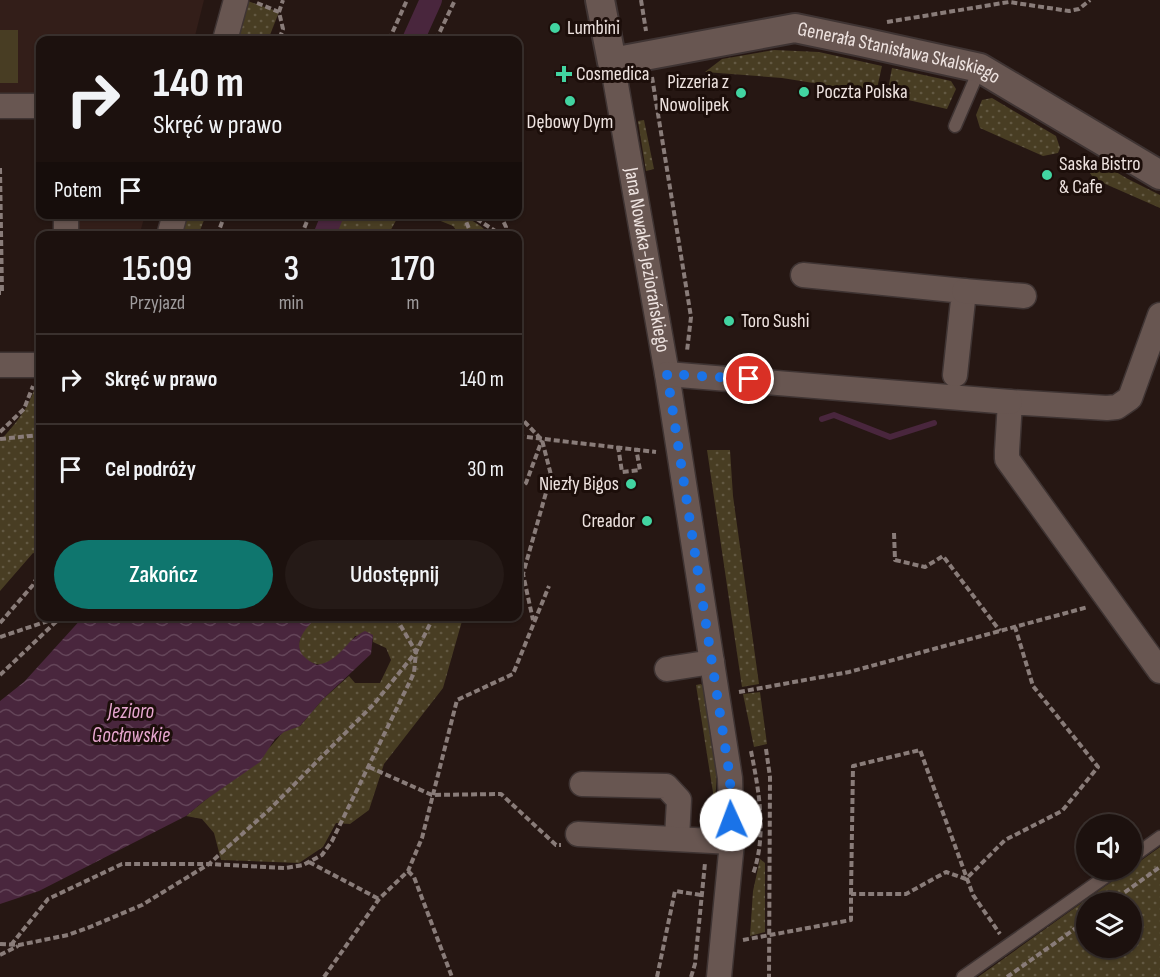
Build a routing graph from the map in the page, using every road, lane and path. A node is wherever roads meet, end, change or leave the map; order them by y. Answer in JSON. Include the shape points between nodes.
{"nodes":[{"id":1,"x":236,"y":0,"type":"edge"},
{"id":2,"x":283,"y":0,"type":"edge"},
{"id":3,"x":407,"y":0,"type":"edge"},
{"id":4,"x":455,"y":0,"type":"edge"},
{"id":5,"x":600,"y":0,"type":"edge"},
{"id":6,"x":1090,"y":0,"type":"edge"},
{"id":7,"x":262,"y":5,"type":"dead end"},
{"id":8,"x":279,"y":12,"type":"junction"},
{"id":9,"x":878,"y":23,"type":"dead end"},
{"id":10,"x":226,"y":36,"type":"edge"},
{"id":11,"x":280,"y":36,"type":"edge"},
{"id":12,"x":391,"y":36,"type":"edge"},
{"id":13,"x":438,"y":36,"type":"edge"},
{"id":14,"x":612,"y":62,"type":"junction"},
{"id":15,"x":981,"y":68,"type":"junction"},
{"id":16,"x":0,"y":106,"type":"edge"},
{"id":17,"x":36,"y":106,"type":"edge"},
{"id":18,"x":955,"y":126,"type":"dead end"},
{"id":19,"x":0,"y":168,"type":"edge"},
{"id":20,"x":1160,"y":175,"type":"edge"},
{"id":21,"x":477,"y":219,"type":"edge"},
{"id":22,"x":496,"y":231,"type":"edge"},
{"id":23,"x":803,"y":275,"type":"dead end"},
{"id":24,"x":964,"y":291,"type":"junction"},
{"id":25,"x":0,"y":293,"type":"edge"},
{"id":26,"x":1024,"y":296,"type":"dead end"},
{"id":27,"x":1160,"y":315,"type":"edge"},
{"id":28,"x":0,"y":364,"type":"edge"},
{"id":29,"x":36,"y":372,"type":"edge"},
{"id":30,"x":667,"y":374,"type":"junction"},
{"id":31,"x":36,"y":375,"type":"edge"},
{"id":32,"x":954,"y":386,"type":"junction"},
{"id":33,"x":1010,"y":402,"type":"junction"},
{"id":34,"x":522,"y":419,"type":"edge"},
{"id":35,"x":0,"y":432,"type":"edge"},
{"id":36,"x":36,"y":435,"type":"edge"},
{"id":37,"x":522,"y":437,"type":"edge"},
{"id":38,"x":0,"y":439,"type":"edge"},
{"id":39,"x":542,"y":440,"type":"junction"},
{"id":40,"x":655,"y":443,"type":"dead end"},
{"id":41,"x":618,"y":446,"type":"junction"},
{"id":42,"x":636,"y":448,"type":"junction"},
{"id":43,"x":656,"y":452,"type":"junction"},
{"id":44,"x":658,"y":464,"type":"dead end"},
{"id":45,"x":522,"y":486,"type":"edge"},
{"id":46,"x":894,"y":533,"type":"dead end"},
{"id":47,"x":36,"y":579,"type":"edge"},
{"id":48,"x":549,"y":586,"type":"dead end"},
{"id":49,"x":1077,"y":610,"type":"dead end"},
{"id":50,"x":47,"y":621,"type":"edge"},
{"id":51,"x":56,"y":621,"type":"edge"},
{"id":52,"x":398,"y":621,"type":"edge"},
{"id":53,"x":432,"y":621,"type":"edge"},
{"id":54,"x":533,"y":621,"type":"junction"},
{"id":55,"x":0,"y":623,"type":"edge"},
{"id":56,"x":1015,"y":627,"type":"junction"},
{"id":57,"x":1000,"y":631,"type":"junction"},
{"id":58,"x":0,"y":638,"type":"edge"},
{"id":59,"x":416,"y":652,"type":"junction"},
{"id":60,"x":711,"y":662,"type":"junction"},
{"id":61,"x":667,"y":669,"type":"dead end"},
{"id":62,"x":1160,"y":671,"type":"edge"},
{"id":63,"x":0,"y":675,"type":"edge"},
{"id":64,"x":739,"y":692,"type":"dead end"},
{"id":65,"x":766,"y":749,"type":"dead end"},
{"id":66,"x":369,"y":767,"type":"junction"},
{"id":67,"x":582,"y":784,"type":"dead end"},
{"id":68,"x":432,"y":795,"type":"junction"},
{"id":69,"x":677,"y":837,"type":"junction"},
{"id":70,"x":1160,"y":837,"type":"edge"},
{"id":71,"x":573,"y":840,"type":"joint"},
{"id":72,"x":707,"y":840,"type":"junction"},
{"id":73,"x":732,"y":842,"type":"junction"},
{"id":74,"x":1142,"y":850,"type":"edge"},
{"id":75,"x":309,"y":862,"type":"junction"},
{"id":76,"x":209,"y":864,"type":"junction"},
{"id":77,"x":1160,"y":867,"type":"edge"},
{"id":78,"x":408,"y":871,"type":"junction"},
{"id":79,"x":966,"y":879,"type":"junction"},
{"id":80,"x":1101,"y":880,"type":"edge"},
{"id":81,"x":1125,"y":892,"type":"edge"},
{"id":82,"x":851,"y":894,"type":"junction"},
{"id":83,"x":702,"y":895,"type":"junction"},
{"id":84,"x":379,"y":899,"type":"junction"},
{"id":85,"x":1076,"y":928,"type":"edge"},
{"id":86,"x":768,"y":935,"type":"junction"},
{"id":87,"x":738,"y":941,"type":"dead end"},
{"id":88,"x":0,"y":944,"type":"edge"},
{"id":89,"x":11,"y":945,"type":"junction"},
{"id":90,"x":19,"y":945,"type":"junction"},
{"id":91,"x":1008,"y":947,"type":"junction"},
{"id":92,"x":0,"y":955,"type":"edge"},
{"id":93,"x":324,"y":977,"type":"edge"},
{"id":94,"x":452,"y":977,"type":"edge"},
{"id":95,"x":657,"y":977,"type":"edge"},
{"id":96,"x":691,"y":977,"type":"edge"},
{"id":97,"x":719,"y":977,"type":"edge"},
{"id":98,"x":769,"y":977,"type":"edge"},
{"id":99,"x":963,"y":977,"type":"edge"},
{"id":100,"x":1007,"y":977,"type":"edge"}],
"edges":[{"from":1,"to":10,"type":"street"},
{"from":2,"to":8,"type":"path"},
{"from":3,"to":12,"type":"path"},
{"from":4,"to":13,"type":"path"},
{"from":5,"to":14,"type":"street","name":"Jana Nowaka-Jeziorańskiego"},
{"from":6,"to":9,"type":"path","via":[[1069,11],[1009,2]]},
{"from":7,"to":8,"type":"path"},
{"from":8,"to":11,"type":"path","via":[[283,28]]},
{"from":14,"to":15,"type":"street","name":"Generała Stanisława Skalskiego","via":[[795,28]]},
{"from":14,"to":30,"type":"street","name":"Jana Nowaka-Jeziorańskiego"},
{"from":15,"to":18,"type":"lane"},
{"from":15,"to":20,"type":"street","name":"Generała Stanisława Skalskiego"},
{"from":16,"to":17,"type":"street"},
{"from":19,"to":25,"type":"path"},
{"from":21,"to":22,"type":"path"},
{"from":23,"to":24,"type":"street"},
{"from":24,"to":26,"type":"street"},
{"from":24,"to":32,"type":"street"},
{"from":27,"to":33,"type":"street","via":[[1130,398],[1122,405],[1107,408]]},
{"from":28,"to":29,"type":"street"},
{"from":30,"to":32,"type":"street"},
{"from":30,"to":60,"type":"street","name":"Jana Nowaka-Jeziorańskiego"},
{"from":31,"to":35,"type":"path","via":[[24,409]]},
{"from":32,"to":33,"type":"street"},
{"from":33,"to":62,"type":"street","via":[[1007,459]]},
{"from":34,"to":39,"type":"path"},
{"from":36,"to":38,"type":"path"},
{"from":37,"to":39,"type":"path"},
{"from":39,"to":41,"type":"path"},
{"from":39,"to":45,"type":"path"},
{"from":39,"to":54,"type":"path","via":[[551,475],[523,574]]},
{"from":40,"to":43,"type":"path"},
{"from":41,"to":42,"type":"path"},
{"from":41,"to":42,"type":"path","via":[[622,472],[640,470]]},
{"from":42,"to":43,"type":"path"},
{"from":43,"to":44,"type":"path"},
{"from":46,"to":57,"type":"path","via":[[895,560],[926,567],[943,556]]},
{"from":47,"to":55,"type":"path"},
{"from":48,"to":54,"type":"path"},
{"from":49,"to":56,"type":"path"},
{"from":50,"to":58,"type":"path"},
{"from":51,"to":63,"type":"path"},
{"from":52,"to":59,"type":"path"},
{"from":53,"to":59,"type":"path"},
{"from":54,"to":68,"type":"path","via":[[513,674],[457,700]]},
{"from":56,"to":57,"type":"path"},
{"from":56,"to":79,"type":"path","via":[[1033,686],[1098,767],[1062,811],[1005,840]]},
{"from":57,"to":64,"type":"path","via":[[849,672]]},
{"from":59,"to":66,"type":"path","via":[[414,673]]},
{"from":59,"to":76,"type":"path","via":[[374,704]]},
{"from":60,"to":61,"type":"street"},
{"from":60,"to":73,"type":"street","name":"Jana Nowaka-Jeziorańskiego","via":[[730,778]]},
{"from":65,"to":86,"type":"path","via":[[770,777]]},
{"from":66,"to":68,"type":"path"},
{"from":66,"to":75,"type":"path","via":[[332,841],[322,855]]},
{"from":67,"to":69,"type":"street","via":[[666,786],[679,800]]},
{"from":68,"to":71,"type":"path","via":[[501,794],[556,845]]},
{"from":68,"to":78,"type":"path","via":[[422,838]]},
{"from":69,"to":71,"type":"street"},
{"from":69,"to":72,"type":"street"},
{"from":70,"to":74,"type":"lane"},
{"from":72,"to":73,"type":"street"},
{"from":72,"to":83,"type":"path"},
{"from":73,"to":97,"type":"street","name":"Jana Nowaka-Jeziorańskiego"},
{"from":75,"to":76,"type":"path","via":[[285,868]]},
{"from":75,"to":84,"type":"path"},
{"from":76,"to":89,"type":"path","via":[[122,864],[48,899]]},
{"from":76,"to":90,"type":"path","via":[[121,914],[68,935]]},
{"from":77,"to":81,"type":"path"},
{"from":78,"to":84,"type":"path"},
{"from":78,"to":94,"type":"path","via":[[414,877]]},
{"from":79,"to":82,"type":"path","via":[[946,872],[906,894]]},
{"from":79,"to":82,"type":"path","via":[[920,750],[853,766]]},
{"from":79,"to":91,"type":"path"},
{"from":80,"to":91,"type":"lane"},
{"from":82,"to":86,"type":"path","via":[[851,920]]},
{"from":83,"to":95,"type":"path","via":[[675,891]]},
{"from":83,"to":96,"type":"path"},
{"from":84,"to":93,"type":"path"},
{"from":85,"to":100,"type":"path"},
{"from":86,"to":87,"type":"path"},
{"from":86,"to":98,"type":"path"},
{"from":88,"to":89,"type":"path"},
{"from":89,"to":90,"type":"path"},
{"from":90,"to":92,"type":"path"},
{"from":91,"to":99,"type":"lane"}]}
